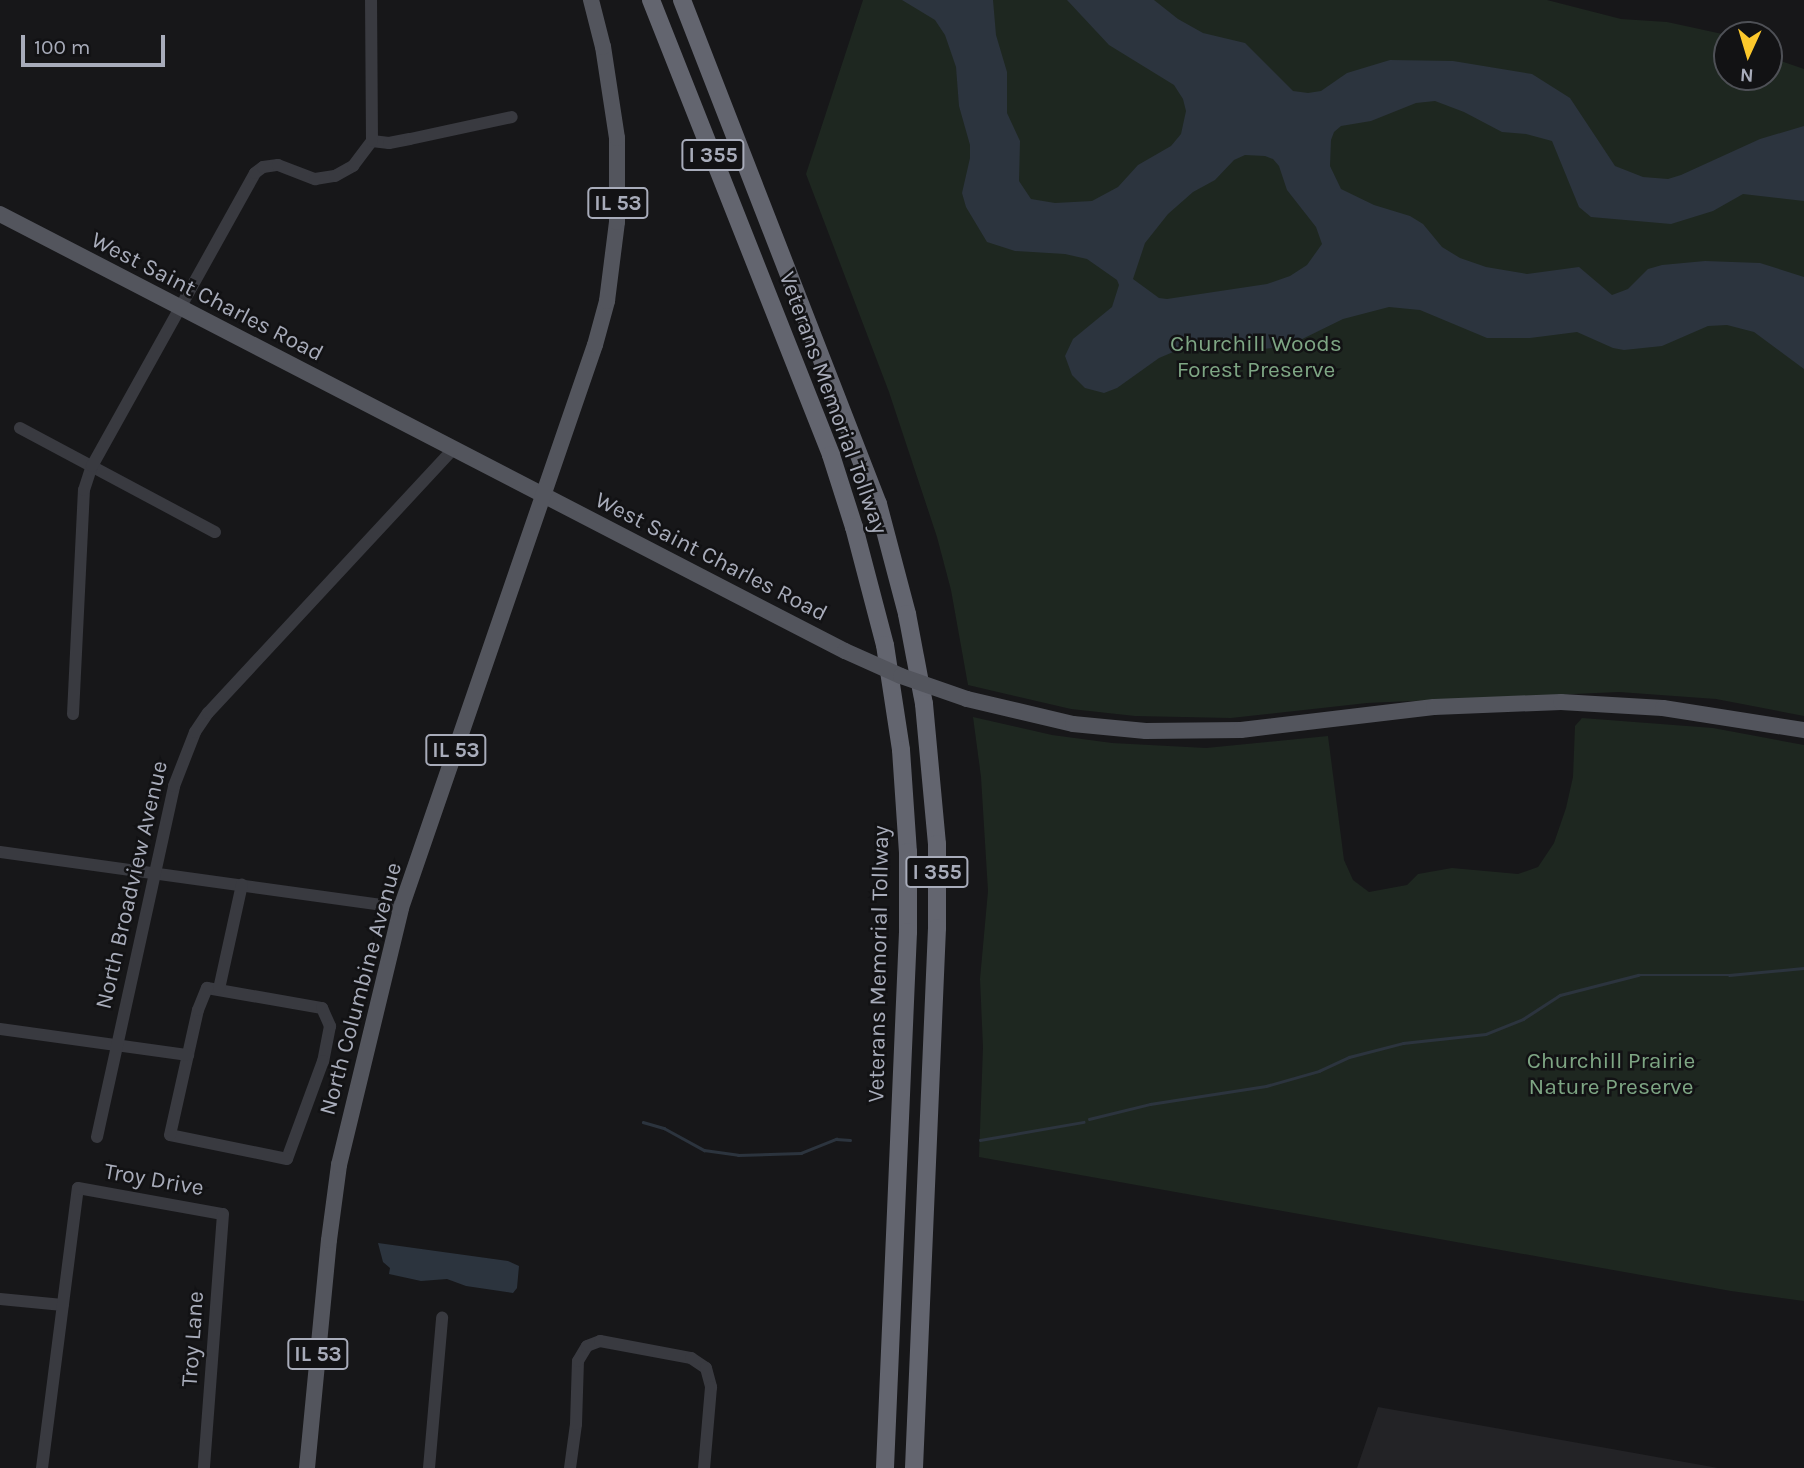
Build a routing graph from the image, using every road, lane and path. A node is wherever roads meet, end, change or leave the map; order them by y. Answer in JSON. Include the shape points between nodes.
{"nodes":[{"id":1,"x":372,"y":0,"type":"edge"},
{"id":2,"x":591,"y":0,"type":"edge"},
{"id":3,"x":651,"y":0,"type":"edge"},
{"id":4,"x":682,"y":0,"type":"edge"},
{"id":5,"x":512,"y":117,"type":"dead end"},
{"id":6,"x":372,"y":141,"type":"junction"},
{"id":7,"x":0,"y":214,"type":"edge"},
{"id":8,"x":180,"y":309,"type":"junction"},
{"id":9,"x":20,"y":428,"type":"dead end"},
{"id":10,"x":453,"y":449,"type":"junction"},
{"id":11,"x":92,"y":466,"type":"junction"},
{"id":12,"x":542,"y":497,"type":"junction"},
{"id":13,"x":215,"y":533,"type":"dead end"},
{"id":14,"x":73,"y":714,"type":"dead end"},
{"id":15,"x":1804,"y":730,"type":"edge"},
{"id":16,"x":0,"y":852,"type":"edge"},
{"id":17,"x":156,"y":872,"type":"junction"},
{"id":18,"x":242,"y":884,"type":"junction"},
{"id":19,"x":401,"y":908,"type":"junction"},
{"id":20,"x":219,"y":989,"type":"junction"},
{"id":21,"x":0,"y":1029,"type":"edge"},
{"id":22,"x":116,"y":1044,"type":"junction"},
{"id":23,"x":188,"y":1055,"type":"junction"},
{"id":24,"x":97,"y":1137,"type":"dead end"},
{"id":25,"x":223,"y":1214,"type":"joint"},
{"id":26,"x":0,"y":1299,"type":"edge"},
{"id":27,"x":63,"y":1305,"type":"junction"},
{"id":28,"x":442,"y":1318,"type":"dead end"},
{"id":29,"x":42,"y":1468,"type":"edge"},
{"id":30,"x":204,"y":1468,"type":"edge"},
{"id":31,"x":307,"y":1468,"type":"edge"},
{"id":32,"x":429,"y":1468,"type":"edge"},
{"id":33,"x":570,"y":1468,"type":"edge"},
{"id":34,"x":704,"y":1468,"type":"edge"},
{"id":35,"x":885,"y":1468,"type":"edge"},
{"id":36,"x":914,"y":1468,"type":"edge"}],
"edges":[{"from":1,"to":6,"type":"street"},
{"from":2,"to":12,"type":"main road","number":"IL 53","via":[[617,138],[617,222],[603,321]]},
{"from":3,"to":35,"type":"highway","name":"Veterans Memorial Tollway","number":"I 355","via":[[831,455],[885,645],[901,750],[908,879]]},
{"from":4,"to":36,"type":"highway","name":"Veterans Memorial Tollway","number":"I 355","via":[[878,504],[924,704],[937,844],[937,916]]},
{"from":5,"to":6,"type":"street","via":[[389,143]]},
{"from":6,"to":8,"type":"street","via":[[353,166],[335,176],[315,178],[278,165],[255,173]]},
{"from":7,"to":8,"type":"main road","name":"West Saint Charles Road"},
{"from":8,"to":10,"type":"main road","name":"West Saint Charles Road"},
{"from":8,"to":11,"type":"street"},
{"from":9,"to":11,"type":"street"},
{"from":10,"to":12,"type":"main road","name":"West Saint Charles Road"},
{"from":10,"to":17,"type":"street","name":"North Broadview Avenue","via":[[201,722],[179,768]]},
{"from":11,"to":13,"type":"street"},
{"from":11,"to":14,"type":"street","via":[[84,490]]},
{"from":12,"to":15,"type":"main road","name":"West Saint Charles Road","bridge":true,"via":[[845,651],[914,681],[967,699],[1073,724],[1185,732],[1249,730],[1458,706],[1561,702],[1640,706]]},
{"from":12,"to":19,"type":"main road","name":"North Columbine Avenue","number":"IL 53"},
{"from":16,"to":17,"type":"street"},
{"from":17,"to":18,"type":"street"},
{"from":17,"to":22,"type":"street","name":"North Broadview Avenue"},
{"from":18,"to":19,"type":"street"},
{"from":18,"to":20,"type":"street"},
{"from":19,"to":31,"type":"main road","name":"North Columbine Avenue","number":"IL 53","via":[[339,1165]]},
{"from":20,"to":23,"type":"street","via":[[207,988]]},
{"from":20,"to":23,"type":"street","via":[[322,1008],[330,1026],[309,1104],[287,1159],[170,1135]]},
{"from":21,"to":22,"type":"street"},
{"from":22,"to":23,"type":"street"},
{"from":22,"to":24,"type":"street","name":"North Broadview Avenue"},
{"from":25,"to":27,"type":"street","name":"Troy Drive","via":[[78,1188]]},
{"from":25,"to":30,"type":"street","name":"Troy Lane"},
{"from":26,"to":27,"type":"street"},
{"from":27,"to":29,"type":"street"},
{"from":28,"to":32,"type":"street"},
{"from":33,"to":34,"type":"street","via":[[580,1355],[587,1346],[600,1342],[691,1358],[706,1367],[711,1387]]}]}
